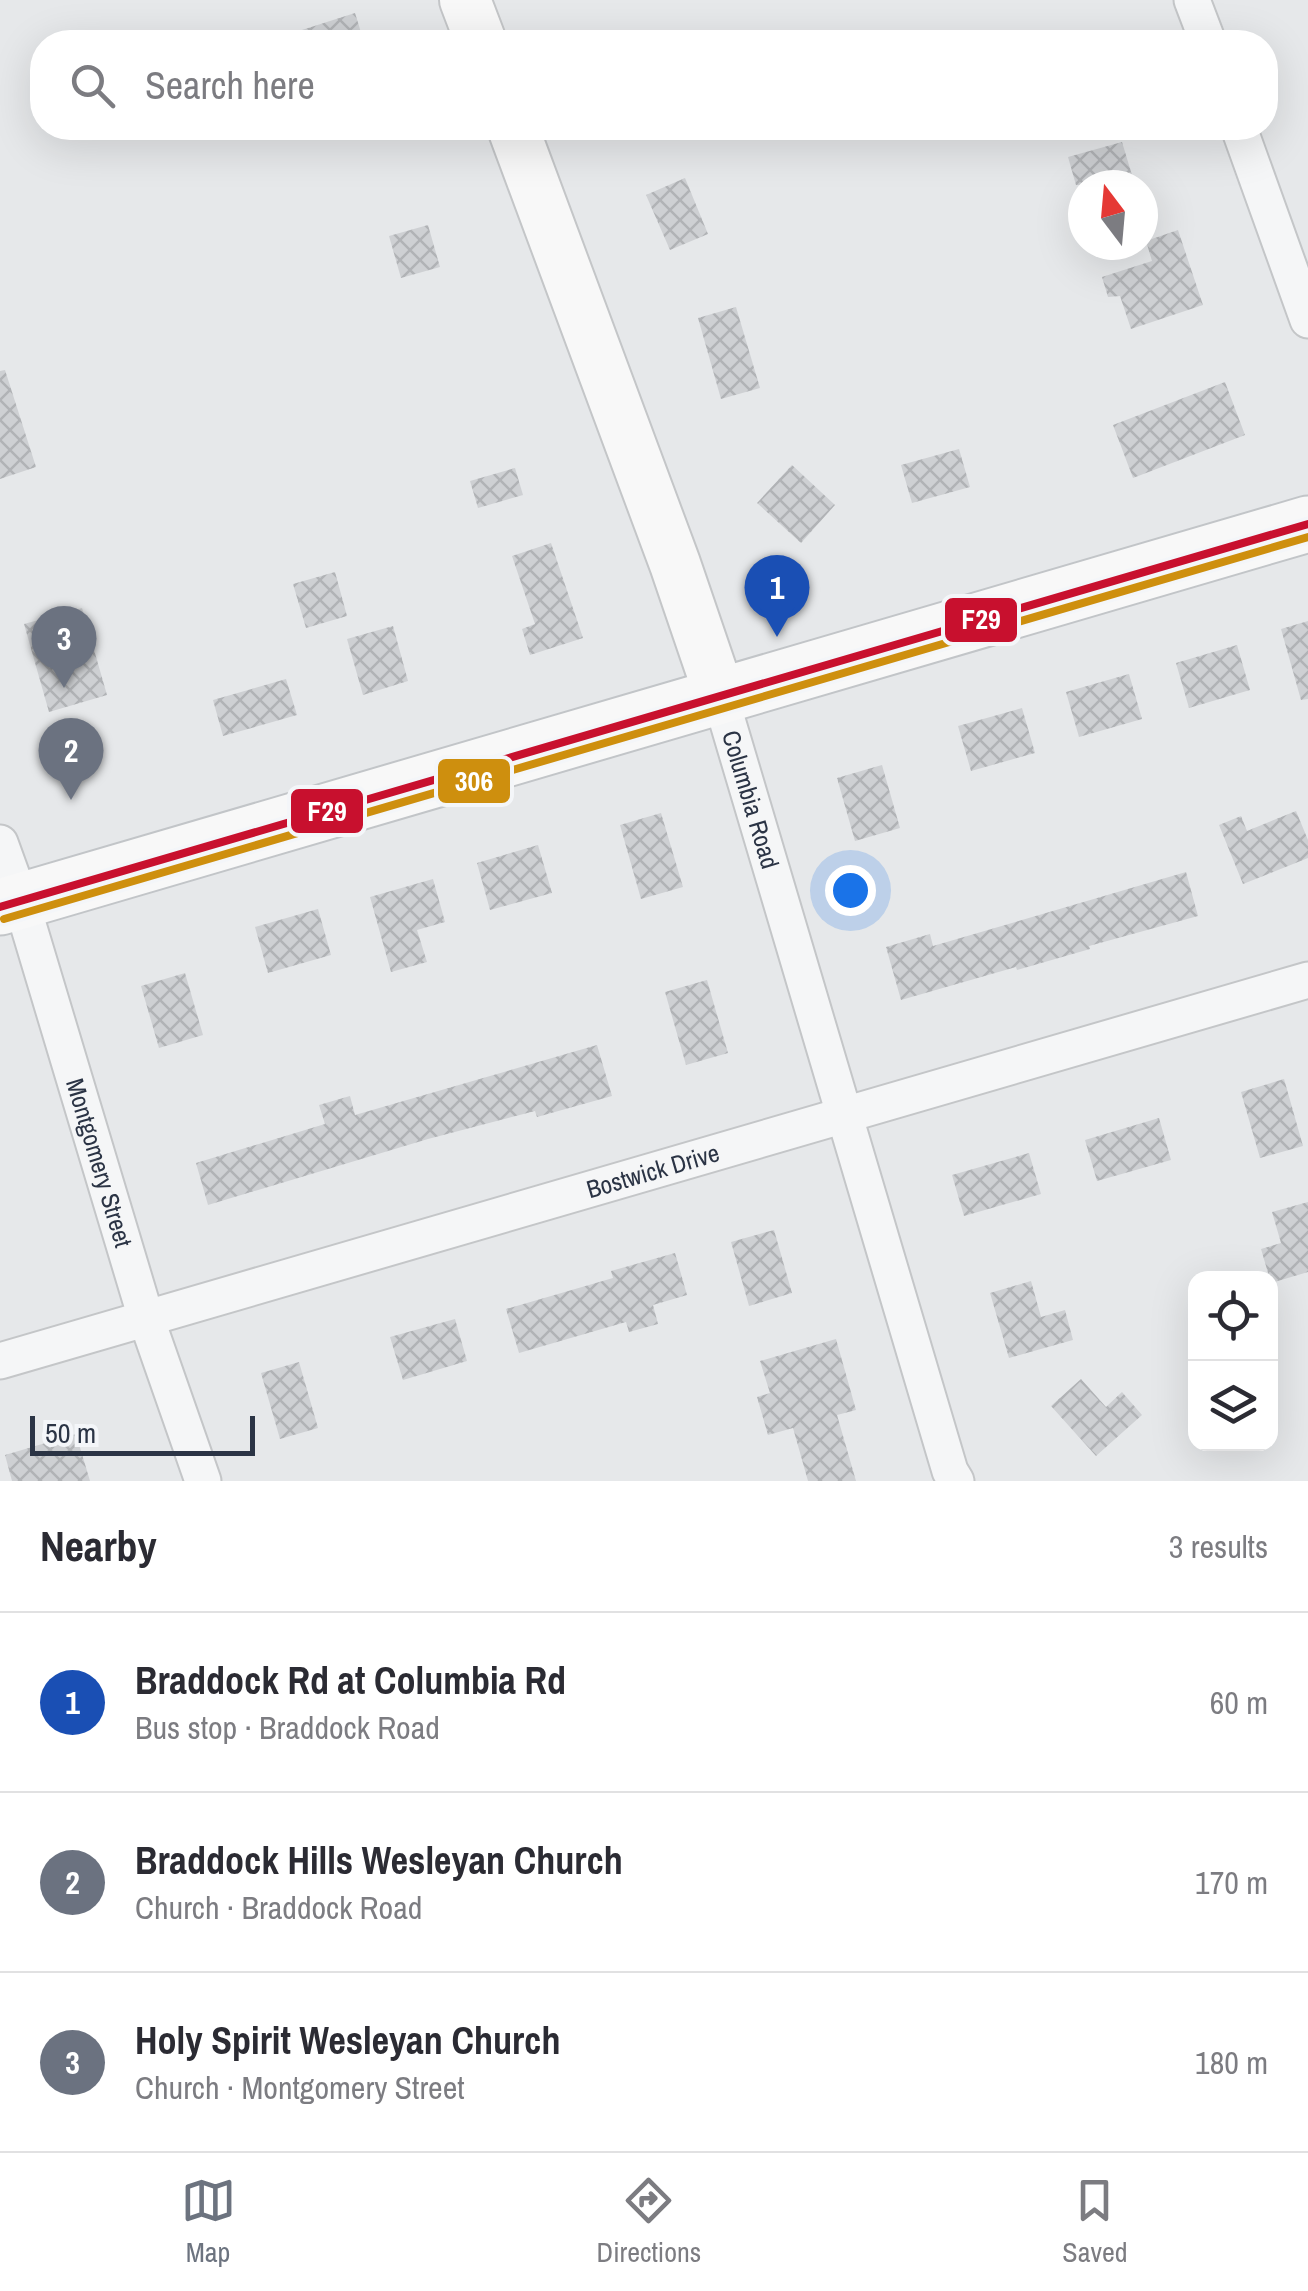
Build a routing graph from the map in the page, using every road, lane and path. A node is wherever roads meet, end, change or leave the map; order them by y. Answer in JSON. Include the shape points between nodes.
{"nodes":[{"id":1,"x":466,"y":0,"type":"edge"},
{"id":2,"x":1192,"y":0,"type":"edge"},
{"id":3,"x":477,"y":30,"type":"edge"},
{"id":4,"x":1203,"y":30,"type":"edge"},
{"id":5,"x":517,"y":140,"type":"edge"},
{"id":6,"x":1243,"y":140,"type":"edge"},
{"id":7,"x":1308,"y":320,"type":"edge"},
{"id":8,"x":1308,"y":524,"type":"edge"},
{"id":9,"x":720,"y":696,"type":"junction"},
{"id":10,"x":0,"y":843,"type":"edge"},
{"id":11,"x":10,"y":904,"type":"edge"},
{"id":12,"x":1308,"y":980,"type":"edge"},
{"id":13,"x":846,"y":1114,"type":"junction"},
{"id":14,"x":146,"y":1318,"type":"junction"},
{"id":15,"x":0,"y":1361,"type":"edge"},
{"id":16,"x":203,"y":1481,"type":"edge"},
{"id":17,"x":956,"y":1481,"type":"edge"}],
"edges":[{"from":1,"to":3,"type":"street"},
{"from":2,"to":4,"type":"street"},
{"from":5,"to":9,"type":"street","name":"Columbia Road"},
{"from":6,"to":7,"type":"street"},
{"from":8,"to":9,"type":"main road"},
{"from":9,"to":11,"type":"main road"},
{"from":9,"to":13,"type":"street","name":"Columbia Road"},
{"from":10,"to":11,"type":"street","name":"Montgomery Street"},
{"from":11,"to":14,"type":"street","name":"Montgomery Street"},
{"from":12,"to":13,"type":"street","name":"Bostwick Drive"},
{"from":13,"to":14,"type":"street","name":"Bostwick Drive"},
{"from":13,"to":17,"type":"street","name":"Columbia Road"},
{"from":14,"to":15,"type":"street","name":"Bostwick Drive"},
{"from":14,"to":16,"type":"street","name":"Montgomery Street"}]}
